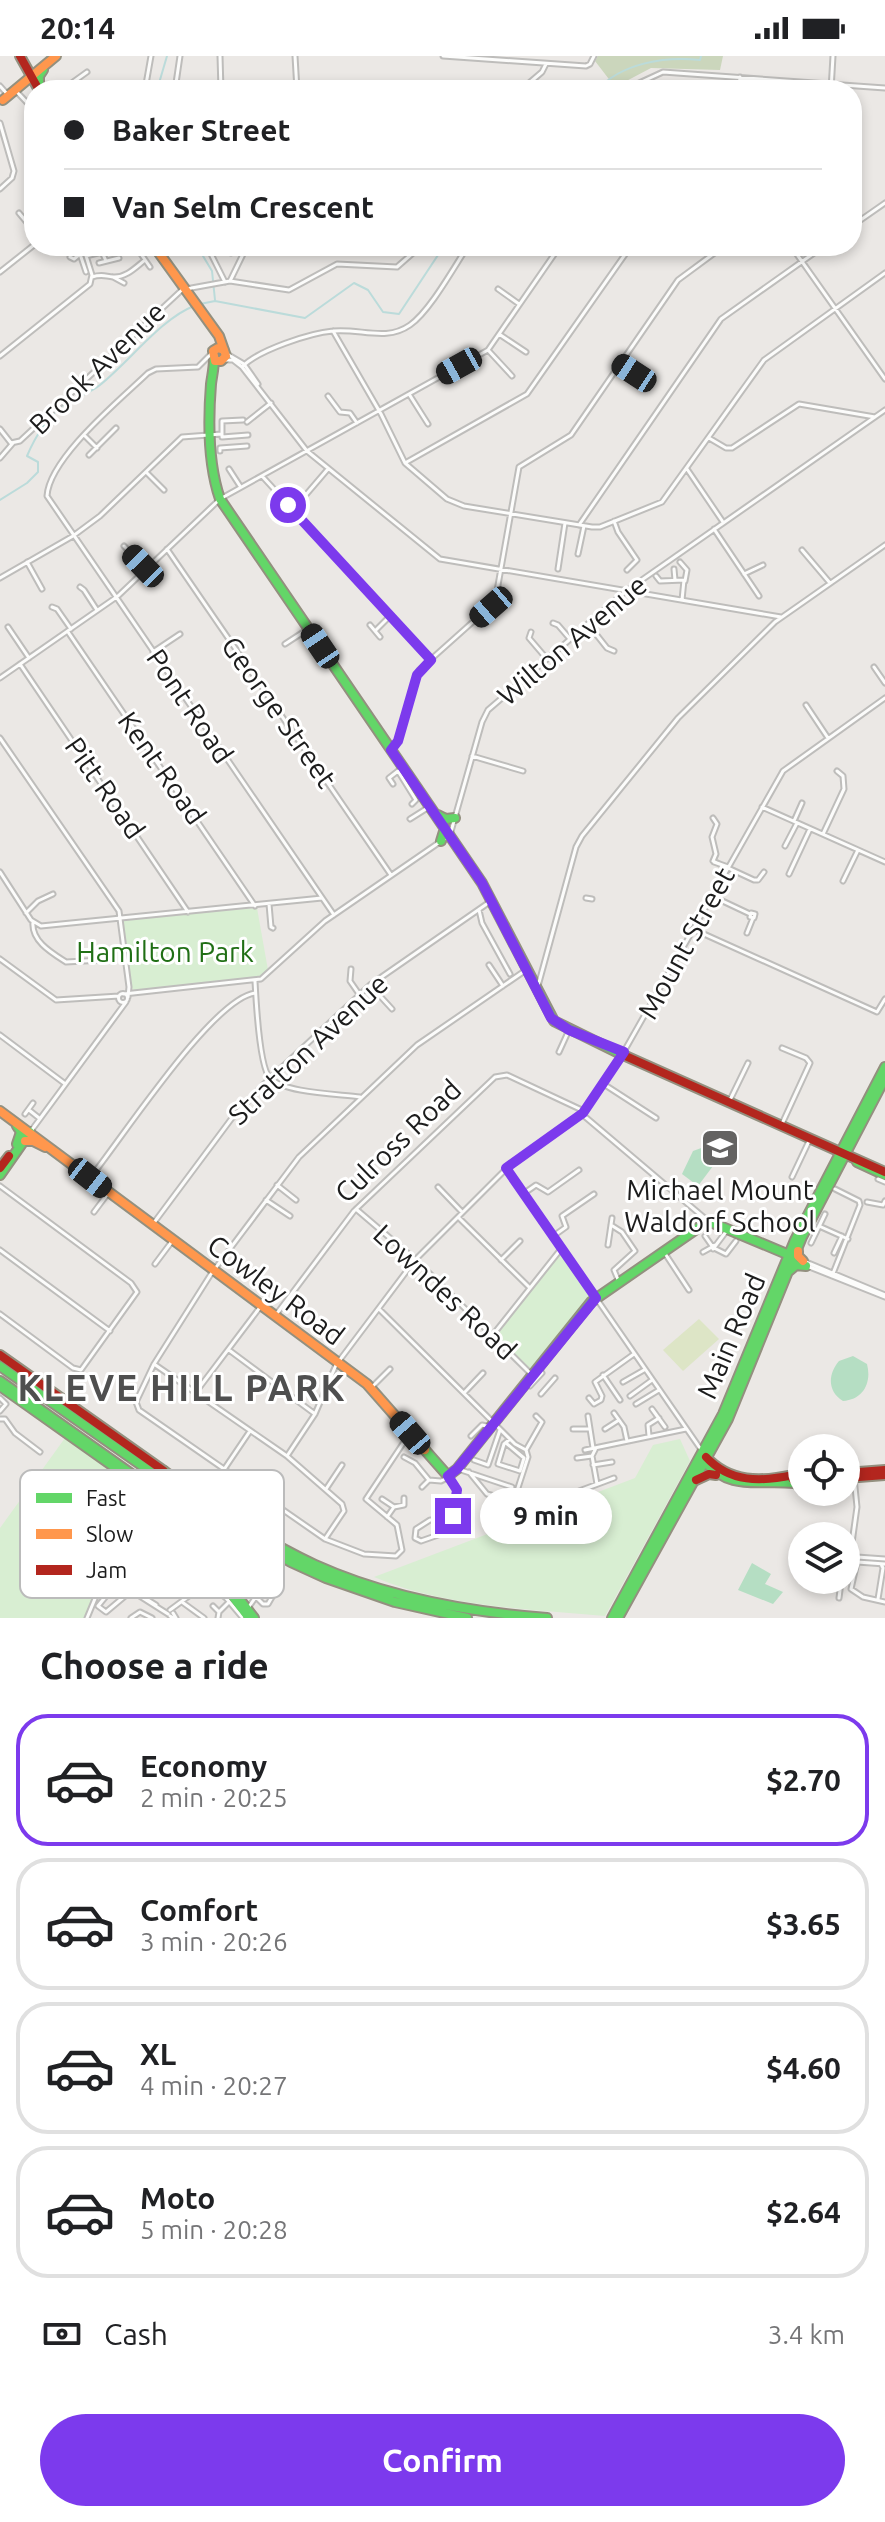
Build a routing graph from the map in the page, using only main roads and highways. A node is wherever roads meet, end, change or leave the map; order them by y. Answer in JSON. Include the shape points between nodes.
{"nodes":[{"id":1,"x":20,"y":56,"type":"edge"},
{"id":2,"x":56,"y":56,"type":"edge"},
{"id":3,"x":45,"y":66,"type":"junction"},
{"id":4,"x":30,"y":78,"type":"junction"},
{"id":5,"x":28,"y":80,"type":"edge"},
{"id":6,"x":39,"y":80,"type":"edge"},
{"id":7,"x":161,"y":256,"type":"edge"},
{"id":8,"x":432,"y":809,"type":"junction"},
{"id":9,"x":455,"y":818,"type":"road end"},
{"id":10,"x":447,"y":831,"type":"junction"},
{"id":11,"x":441,"y":841,"type":"road end"},
{"id":12,"x":885,"y":1067,"type":"edge"},
{"id":13,"x":885,"y":1078,"type":"edge"},
{"id":14,"x":0,"y":1112,"type":"edge"},
{"id":15,"x":16,"y":1125,"type":"junction"},
{"id":16,"x":26,"y":1135,"type":"junction"},
{"id":17,"x":841,"y":1153,"type":"junction"},
{"id":18,"x":61,"y":1157,"type":"junction"},
{"id":19,"x":0,"y":1168,"type":"edge"},
{"id":20,"x":0,"y":1175,"type":"edge"},
{"id":21,"x":883,"y":1175,"type":"edge"},
{"id":22,"x":798,"y":1246,"type":"junction"},
{"id":23,"x":789,"y":1257,"type":"junction"},
{"id":24,"x":788,"y":1272,"type":"junction"},
{"id":25,"x":0,"y":1355,"type":"edge"},
{"id":26,"x":0,"y":1366,"type":"edge"},
{"id":27,"x":0,"y":1384,"type":"edge"},
{"id":28,"x":705,"y":1453,"type":"junction"},
{"id":29,"x":121,"y":1470,"type":"edge"},
{"id":30,"x":125,"y":1470,"type":"edge"},
{"id":31,"x":148,"y":1470,"type":"edge"},
{"id":32,"x":163,"y":1470,"type":"edge"},
{"id":33,"x":885,"y":1473,"type":"edge"},
{"id":34,"x":860,"y":1475,"type":"edge"},
{"id":35,"x":449,"y":1476,"type":"joint"},
{"id":36,"x":788,"y":1477,"type":"edge"},
{"id":37,"x":788,"y":1478,"type":"edge"},
{"id":38,"x":728,"y":1481,"type":"junction"},
{"id":39,"x":693,"y":1483,"type":"junction"},
{"id":40,"x":284,"y":1549,"type":"edge"},
{"id":41,"x":284,"y":1558,"type":"edge"},
{"id":42,"x":230,"y":1598,"type":"edge"},
{"id":43,"x":234,"y":1598,"type":"edge"},
{"id":44,"x":247,"y":1615,"type":"edge"},
{"id":45,"x":617,"y":1615,"type":"edge"},
{"id":46,"x":467,"y":1618,"type":"edge"},
{"id":47,"x":547,"y":1618,"type":"edge"}],
"edges":[{"from":1,"to":4,"type":"main road"},
{"from":2,"to":3,"type":"main road"},
{"from":3,"to":4,"type":"main road"},
{"from":3,"to":6,"type":"main road"},
{"from":4,"to":5,"type":"main road"},
{"from":7,"to":8,"type":"main road","via":[[218,335],[213,381],[220,499],[414,790]]},
{"from":8,"to":9,"type":"main road","via":[[444,819]]},
{"from":8,"to":10,"type":"main road"},
{"from":10,"to":11,"type":"main road"},
{"from":10,"to":17,"type":"main road","via":[[491,901],[551,1018]]},
{"from":12,"to":17,"type":"main road","name":"Main Road"},
{"from":13,"to":17,"type":"main road","name":"Main Road"},
{"from":14,"to":15,"type":"main road","name":"Cowley Road"},
{"from":14,"to":16,"type":"main road","name":"Cowley Road"},
{"from":15,"to":16,"type":"main road","name":"Cowley Road"},
{"from":15,"to":16,"type":"main road"},
{"from":16,"to":18,"type":"main road","name":"Cowley Road"},
{"from":16,"to":18,"type":"main road","name":"Cowley Road"},
{"from":16,"to":19,"type":"main road"},
{"from":16,"to":20,"type":"main road"},
{"from":17,"to":21,"type":"main road"},
{"from":17,"to":22,"type":"main road","name":"Main Road"},
{"from":17,"to":23,"type":"main road","name":"Main Road"},
{"from":18,"to":35,"type":"main road","name":"Cowley Road","via":[[371,1388]]},
{"from":22,"to":23,"type":"main road","name":"Main Road"},
{"from":22,"to":24,"type":"main road","via":[[805,1264]]},
{"from":23,"to":24,"type":"main road","name":"Main Road"},
{"from":23,"to":28,"type":"main road","name":"Main Road"},
{"from":23,"to":35,"type":"main road","name":"Culross Road","via":[[708,1221],[596,1298]]},
{"from":24,"to":28,"type":"main road","name":"Main Road","via":[[732,1411]]},
{"from":25,"to":32,"type":"main road"},
{"from":26,"to":31,"type":"main road"},
{"from":27,"to":29,"type":"main road"},
{"from":27,"to":30,"type":"main road"},
{"from":28,"to":36,"type":"main road","via":[[729,1476]]},
{"from":28,"to":38,"type":"main road"},
{"from":28,"to":39,"type":"main road","name":"Main Road"},
{"from":28,"to":45,"type":"main road","name":"Main Road"},
{"from":33,"to":34,"type":"main road"},
{"from":37,"to":38,"type":"main road"},
{"from":38,"to":39,"type":"main road","via":[[709,1474]]},
{"from":39,"to":45,"type":"main road","name":"Main Road"},
{"from":40,"to":47,"type":"main road","via":[[364,1584],[439,1605]]},
{"from":41,"to":46,"type":"main road","via":[[382,1598]]},
{"from":42,"to":44,"type":"main road"},
{"from":43,"to":44,"type":"main road"}]}
